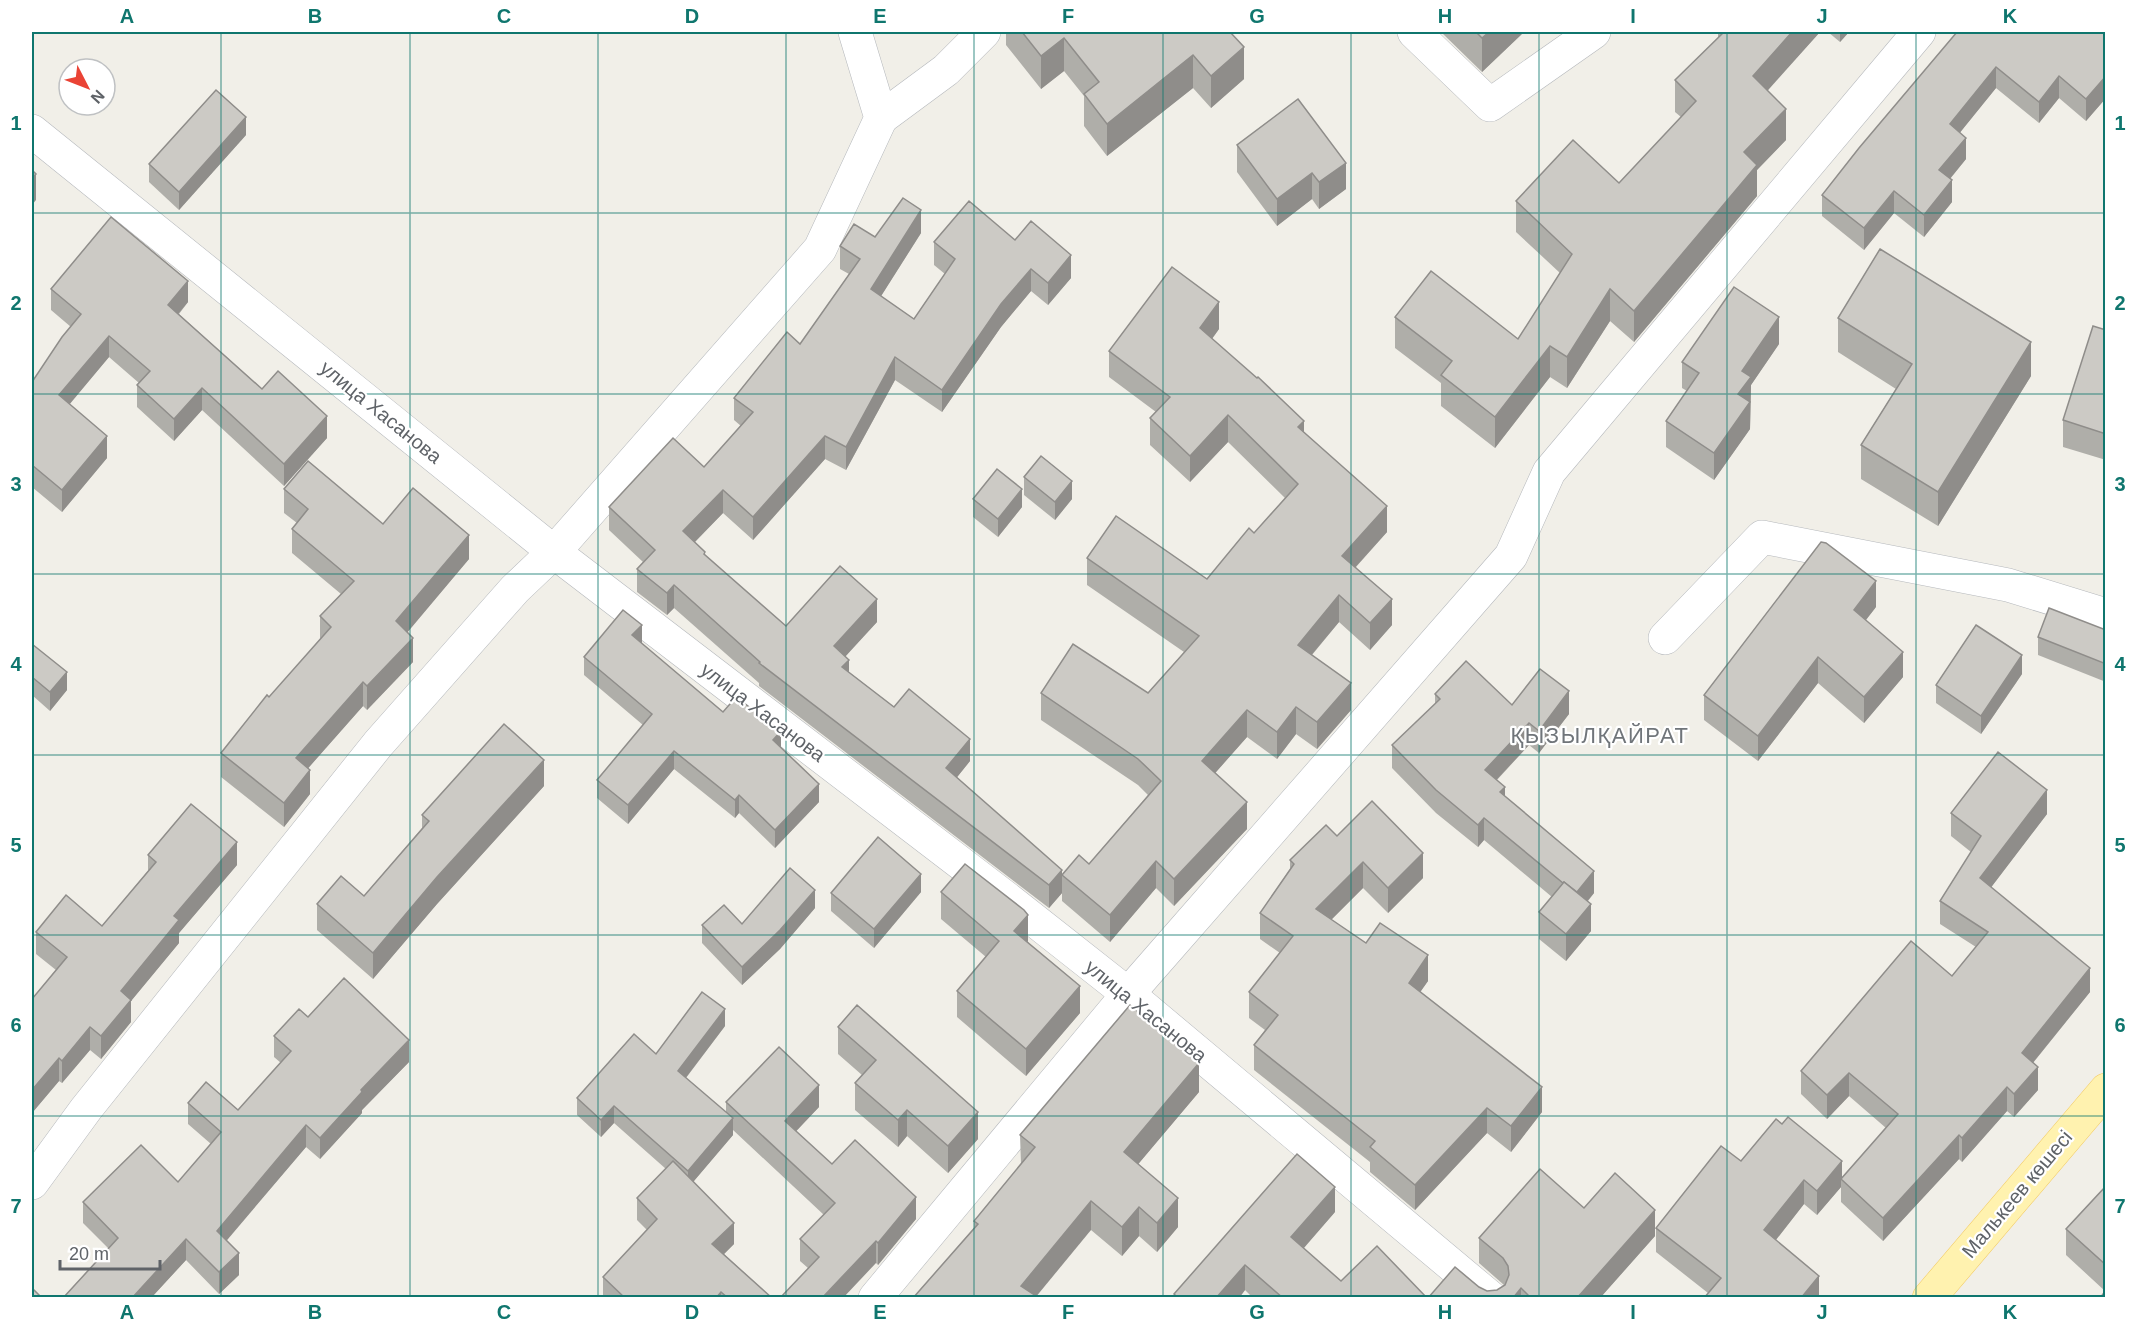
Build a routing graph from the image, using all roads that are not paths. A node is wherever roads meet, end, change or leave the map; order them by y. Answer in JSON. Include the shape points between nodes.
{"nodes":[{"id":1,"x":855,"y":32,"type":"edge"},
{"id":2,"x":984,"y":32,"type":"edge"},
{"id":3,"x":1414,"y":32,"type":"edge"},
{"id":4,"x":1594,"y":32,"type":"edge"},
{"id":5,"x":1919,"y":32,"type":"edge"},
{"id":6,"x":881,"y":118,"type":"junction"},
{"id":7,"x":32,"y":131,"type":"edge"},
{"id":8,"x":554,"y":552,"type":"junction"},
{"id":9,"x":2106,"y":615,"type":"edge"},
{"id":10,"x":1665,"y":638,"type":"dead end"},
{"id":11,"x":1128,"y":994,"type":"junction"},
{"id":12,"x":2106,"y":1090,"type":"edge"},
{"id":13,"x":32,"y":1183,"type":"edge"},
{"id":14,"x":875,"y":1298,"type":"edge"},
{"id":15,"x":1491,"y":1298,"type":"edge"},
{"id":16,"x":1929,"y":1298,"type":"edge"}],
"edges":[{"from":1,"to":6,"type":"street"},
{"from":2,"to":6,"type":"street","via":[[946,70]]},
{"from":3,"to":4,"type":"street","via":[[1490,105]]},
{"from":5,"to":11,"type":"street","via":[[1549,472],[1511,556]]},
{"from":6,"to":8,"type":"street","via":[[820,249]]},
{"from":7,"to":8,"type":"street","name":"улица Хасанова"},
{"from":8,"to":11,"type":"street","name":"улица Хасанова"},
{"from":8,"to":13,"type":"street","via":[[515,589],[378,744],[86,1109]]},
{"from":9,"to":10,"type":"street","via":[[2008,585],[1762,537]]},
{"from":11,"to":14,"type":"street"},
{"from":11,"to":15,"type":"street","name":"улица Хасанова"},
{"from":12,"to":16,"type":"main road","name":"Малькеев көшесі"}]}
